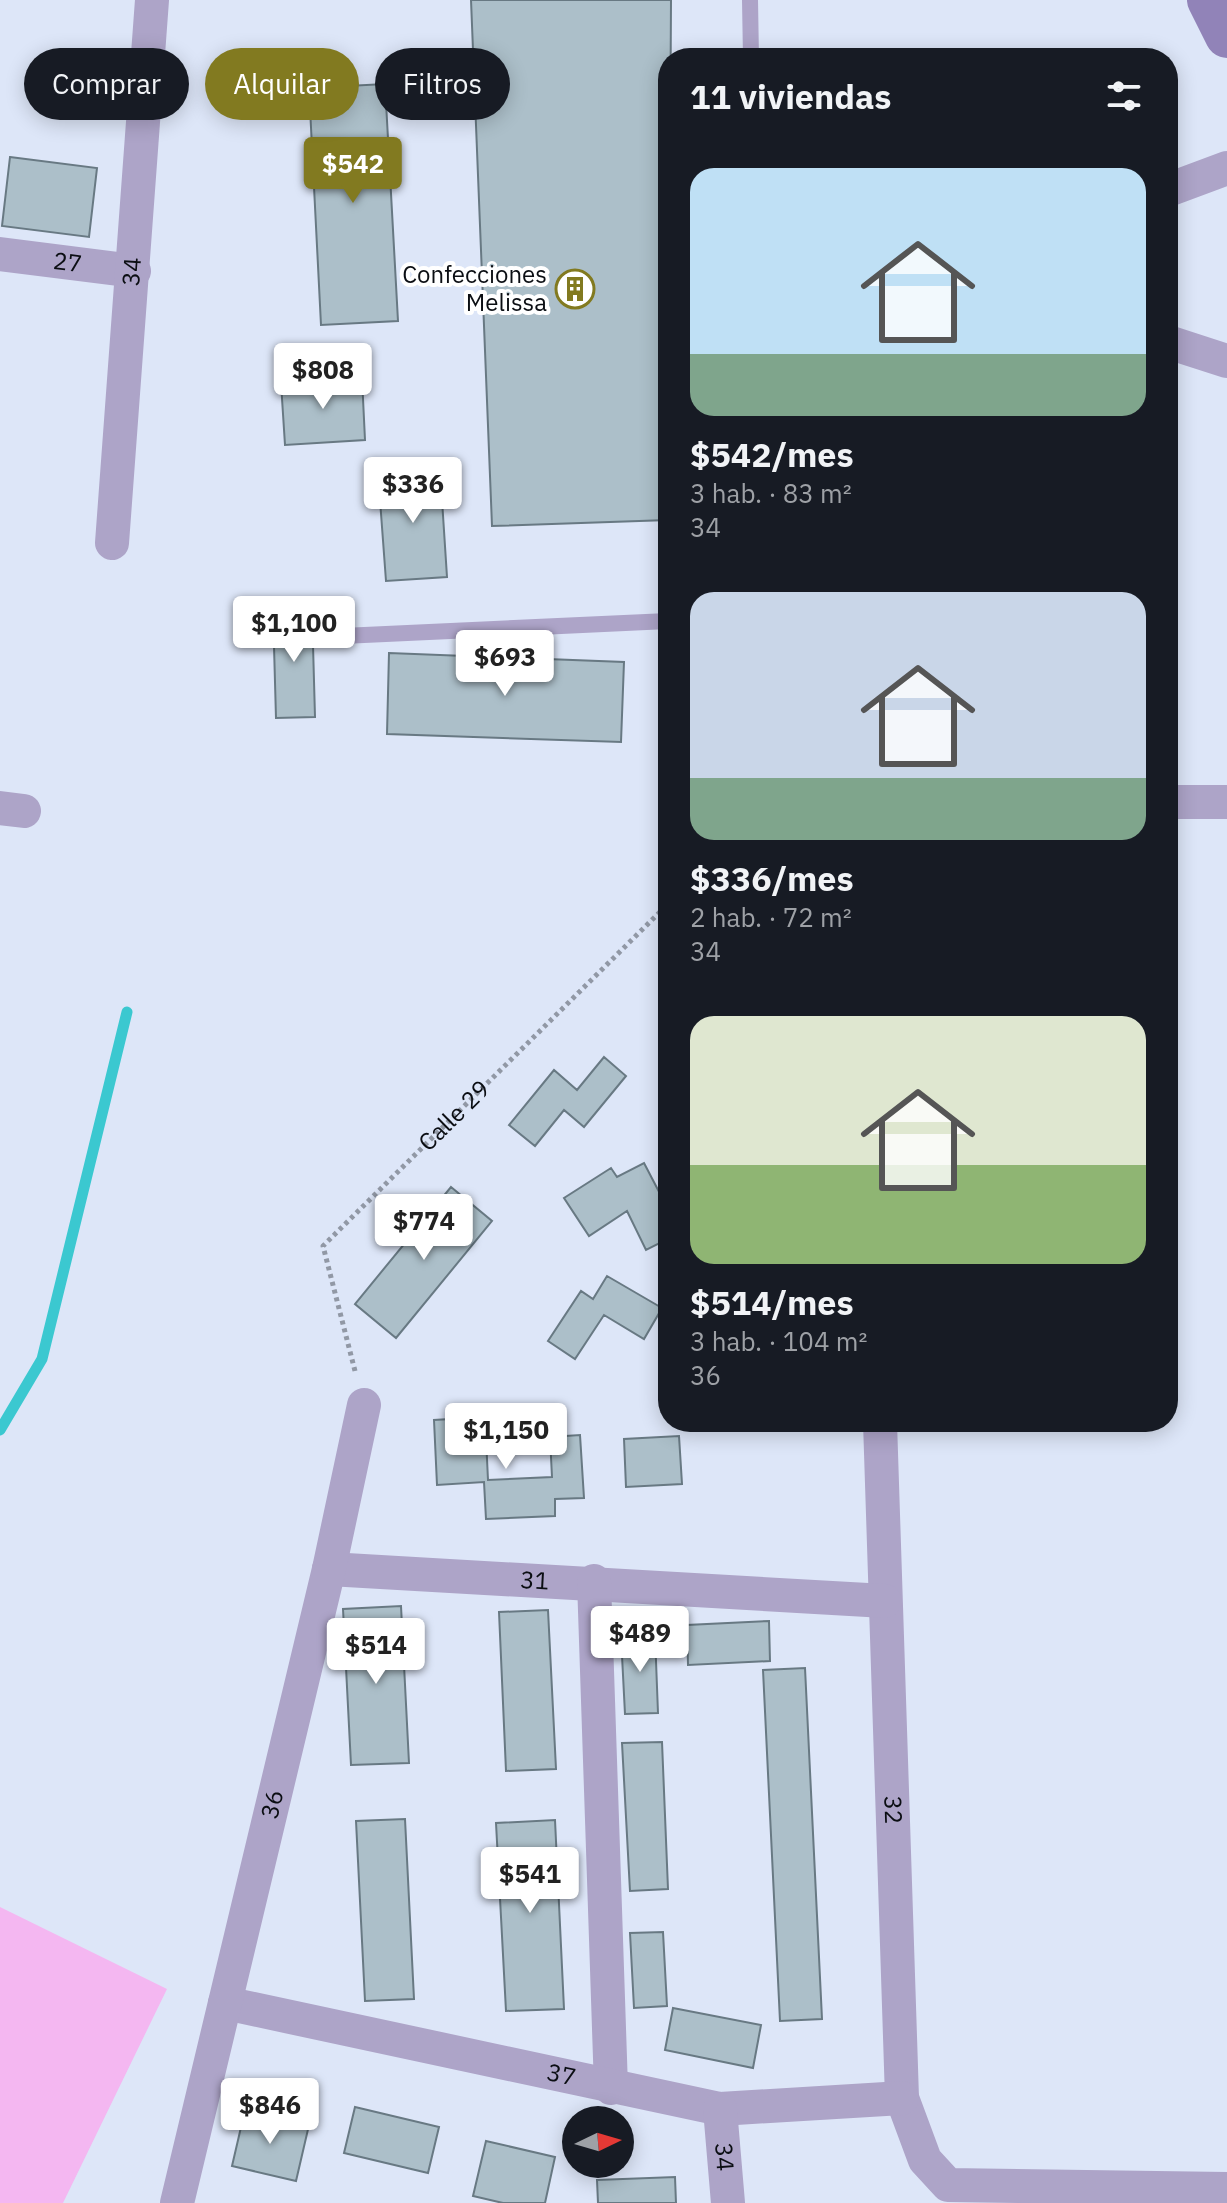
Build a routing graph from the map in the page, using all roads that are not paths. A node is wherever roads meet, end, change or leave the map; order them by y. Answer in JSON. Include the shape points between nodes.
{"nodes":[{"id":1,"x":152,"y":0,"type":"edge"},
{"id":2,"x":750,"y":0,"type":"edge"},
{"id":3,"x":1209,"y":0,"type":"edge"},
{"id":4,"x":1227,"y":36,"type":"edge"},
{"id":5,"x":751,"y":48,"type":"edge"},
{"id":6,"x":1227,"y":168,"type":"edge"},
{"id":7,"x":1178,"y":186,"type":"edge"},
{"id":8,"x":0,"y":254,"type":"edge"},
{"id":9,"x":134,"y":271,"type":"junction"},
{"id":10,"x":1178,"y":345,"type":"edge"},
{"id":11,"x":1227,"y":361,"type":"edge"},
{"id":12,"x":112,"y":543,"type":"dead end"},
{"id":13,"x":658,"y":621,"type":"edge"},
{"id":14,"x":321,"y":637,"type":"dead end"},
{"id":15,"x":1178,"y":802,"type":"edge"},
{"id":16,"x":1227,"y":802,"type":"edge"},
{"id":17,"x":364,"y":1405,"type":"road end"},
{"id":18,"x":880,"y":1432,"type":"edge"},
{"id":19,"x":329,"y":1569,"type":"junction"},
{"id":20,"x":594,"y":1581,"type":"junction"},
{"id":21,"x":885,"y":1601,"type":"junction"},
{"id":22,"x":225,"y":2003,"type":"junction"},
{"id":23,"x":611,"y":2088,"type":"junction"},
{"id":24,"x":902,"y":2098,"type":"junction"},
{"id":25,"x":720,"y":2109,"type":"junction"},
{"id":26,"x":1227,"y":2189,"type":"edge"},
{"id":27,"x":177,"y":2203,"type":"edge"},
{"id":28,"x":728,"y":2203,"type":"edge"}],
"edges":[{"from":1,"to":9,"type":"street","name":"34"},
{"from":2,"to":5,"type":"lane"},
{"from":3,"to":4,"type":"main road"},
{"from":6,"to":7,"type":"street"},
{"from":8,"to":9,"type":"street","name":"27"},
{"from":9,"to":12,"type":"street","name":"34"},
{"from":10,"to":11,"type":"street"},
{"from":13,"to":14,"type":"lane"},
{"from":15,"to":16,"type":"street"},
{"from":17,"to":19,"type":"street","name":"36"},
{"from":18,"to":21,"type":"street","name":"32"},
{"from":19,"to":20,"type":"street","name":"31"},
{"from":19,"to":22,"type":"street","name":"36"},
{"from":20,"to":21,"type":"street","name":"31"},
{"from":20,"to":23,"type":"street"},
{"from":21,"to":24,"type":"street","name":"32"},
{"from":22,"to":23,"type":"street","name":"37"},
{"from":22,"to":27,"type":"street","name":"36"},
{"from":23,"to":25,"type":"street","name":"37"},
{"from":24,"to":25,"type":"street","name":"37"},
{"from":24,"to":26,"type":"street","name":"32","via":[[925,2160],[948,2185]]},
{"from":25,"to":28,"type":"street","name":"34"}]}
